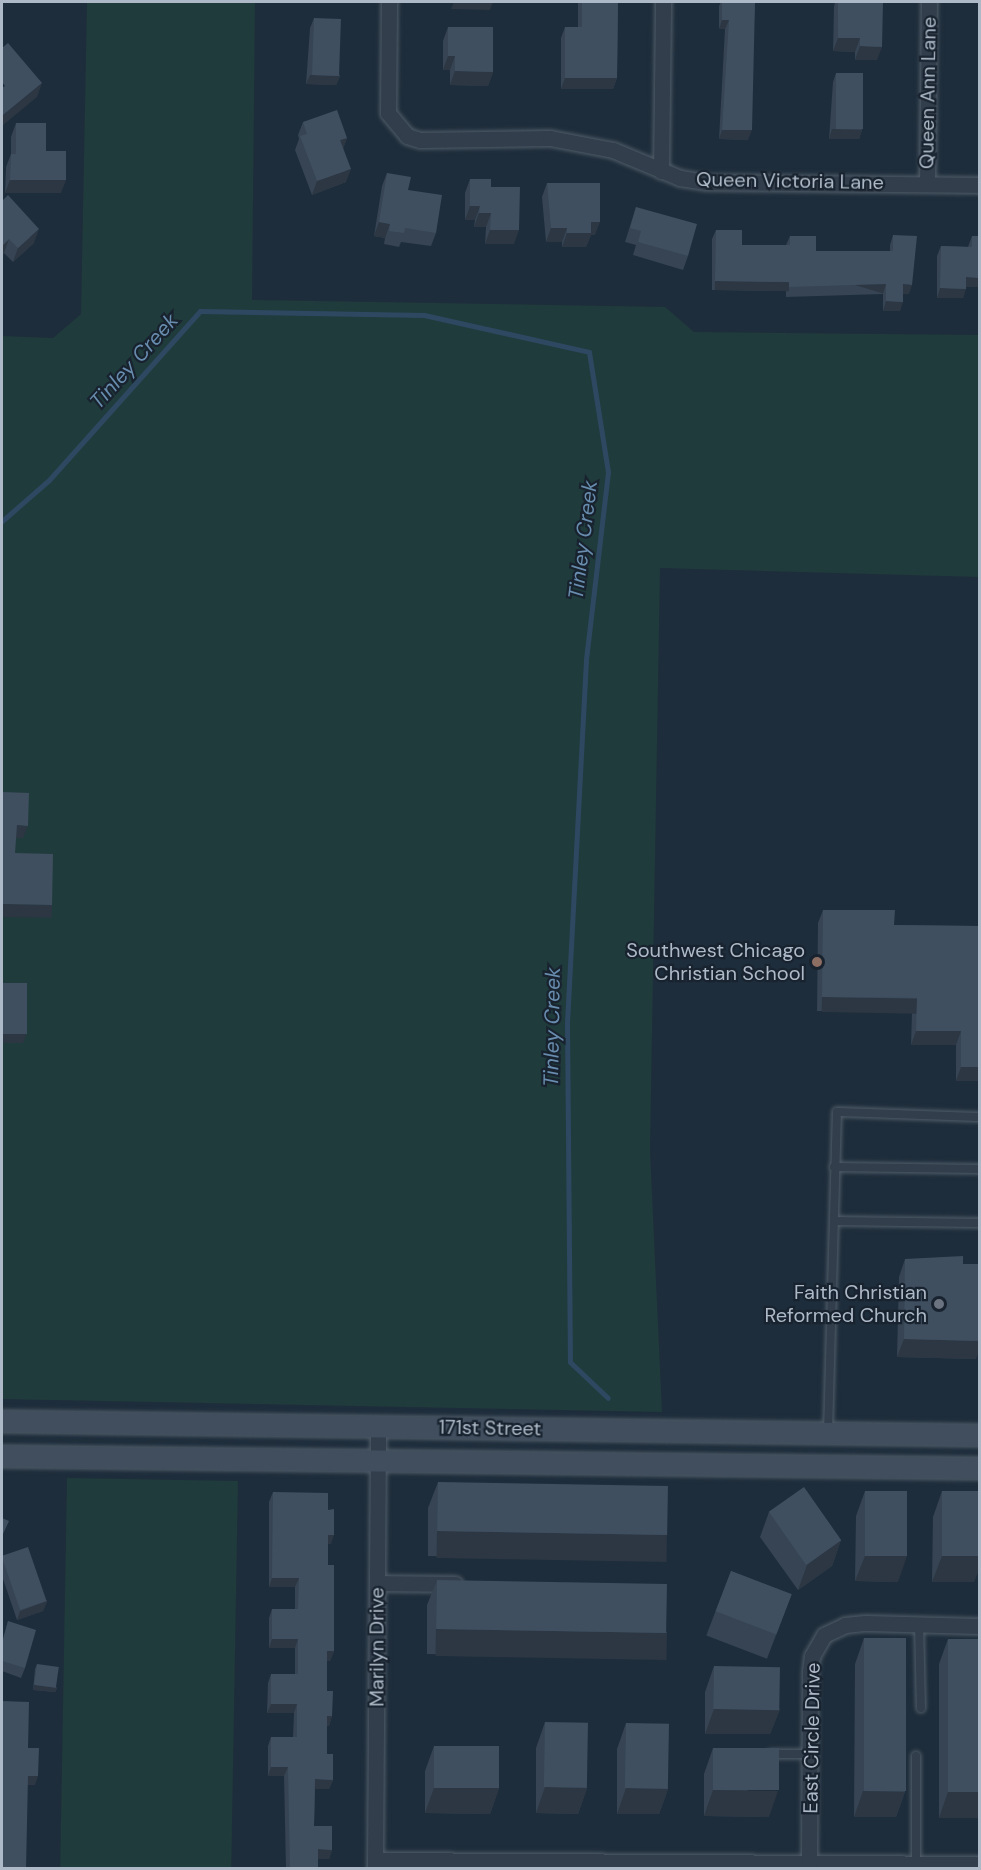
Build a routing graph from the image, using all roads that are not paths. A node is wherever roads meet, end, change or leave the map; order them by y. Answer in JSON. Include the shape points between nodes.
{"nodes":[{"id":1,"x":389,"y":2,"type":"edge"},
{"id":2,"x":663,"y":2,"type":"edge"},
{"id":3,"x":929,"y":2,"type":"edge"},
{"id":4,"x":661,"y":171,"type":"junction"},
{"id":5,"x":927,"y":184,"type":"junction"},
{"id":6,"x":980,"y":185,"type":"edge"},
{"id":7,"x":980,"y":1117,"type":"edge"},
{"id":8,"x":834,"y":1167,"type":"junction"},
{"id":9,"x":980,"y":1170,"type":"edge"},
{"id":10,"x":834,"y":1221,"type":"junction"},
{"id":11,"x":980,"y":1222,"type":"edge"},
{"id":12,"x":2,"y":1421,"type":"edge"},
{"id":13,"x":378,"y":1426,"type":"junction"},
{"id":14,"x":828,"y":1434,"type":"junction"},
{"id":15,"x":980,"y":1435,"type":"edge"},
{"id":16,"x":2,"y":1456,"type":"edge"},
{"id":17,"x":377,"y":1459,"type":"junction"},
{"id":18,"x":980,"y":1468,"type":"edge"},
{"id":19,"x":377,"y":1583,"type":"junction"},
{"id":20,"x":473,"y":1584,"type":"edge"},
{"id":21,"x":916,"y":1623,"type":"junction"},
{"id":22,"x":980,"y":1626,"type":"edge"},
{"id":23,"x":921,"y":1708,"type":"dead end"},
{"id":24,"x":759,"y":1754,"type":"edge"},
{"id":25,"x":811,"y":1754,"type":"junction"},
{"id":26,"x":916,"y":1756,"type":"dead end"},
{"id":27,"x":809,"y":1863,"type":"junction"},
{"id":28,"x":375,"y":1864,"type":"edge"},
{"id":29,"x":980,"y":1864,"type":"edge"},
{"id":30,"x":637,"y":1866,"type":"edge"},
{"id":31,"x":910,"y":1866,"type":"edge"}],
"edges":[{"from":1,"to":4,"type":"street","name":"Queen Victoria Lane","via":[[388,113],[395,126],[420,140],[550,138],[613,150]]},
{"from":2,"to":4,"type":"street"},
{"from":3,"to":5,"type":"street","name":"Queen Ann Lane"},
{"from":4,"to":5,"type":"street","name":"Queen Victoria Lane","via":[[705,182]]},
{"from":5,"to":6,"type":"street","name":"Queen Victoria Lane"},
{"from":7,"to":8,"type":"lane","via":[[837,1112]]},
{"from":8,"to":9,"type":"lane"},
{"from":8,"to":10,"type":"lane"},
{"from":10,"to":11,"type":"lane"},
{"from":10,"to":14,"type":"lane"},
{"from":12,"to":13,"type":"street","name":"171st Street"},
{"from":13,"to":14,"type":"street","name":"171st Street"},
{"from":13,"to":17,"type":"street","name":"Marilyn Drive"},
{"from":14,"to":15,"type":"street","name":"171st Street"},
{"from":16,"to":17,"type":"street","name":"171st Street"},
{"from":17,"to":18,"type":"street","name":"171st Street"},
{"from":17,"to":19,"type":"street","name":"Marilyn Drive"},
{"from":19,"to":20,"type":"street"},
{"from":19,"to":28,"type":"street","name":"Marilyn Drive"},
{"from":21,"to":22,"type":"street","name":"East Circle Drive"},
{"from":21,"to":23,"type":"lane"},
{"from":21,"to":25,"type":"street","name":"East Circle Drive","via":[[845,1624],[824,1635],[812,1656],[810,1672]]},
{"from":24,"to":25,"type":"lane"},
{"from":25,"to":27,"type":"street","name":"East Circle Drive"},
{"from":26,"to":31,"type":"lane"},
{"from":27,"to":30,"type":"street"},
{"from":27,"to":31,"type":"street"},
{"from":28,"to":30,"type":"street"},
{"from":29,"to":31,"type":"street"}]}
